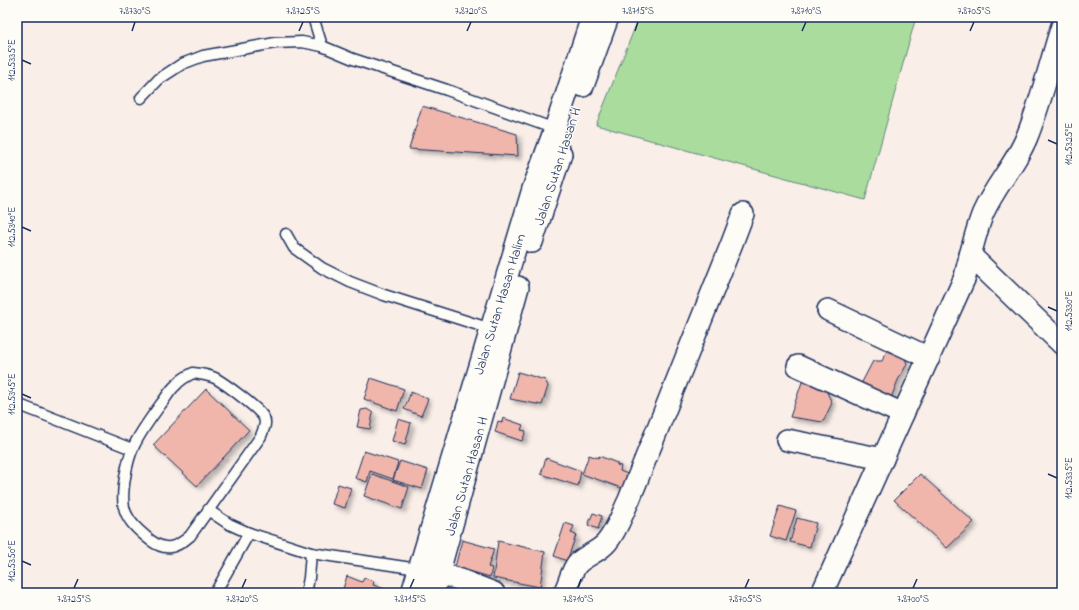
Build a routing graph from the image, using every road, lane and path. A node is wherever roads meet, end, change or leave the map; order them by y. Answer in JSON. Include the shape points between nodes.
{"nodes":[{"id":1,"x":313,"y":17,"type":"edge"},
{"id":2,"x":592,"y":17,"type":"edge"},
{"id":3,"x":608,"y":17,"type":"edge"},
{"id":4,"x":1062,"y":26,"type":"edge"},
{"id":5,"x":322,"y":46,"type":"junction"},
{"id":6,"x":1055,"y":79,"type":"edge"},
{"id":7,"x":141,"y":98,"type":"dead end"},
{"id":8,"x":555,"y":129,"type":"junction"},
{"id":9,"x":743,"y":214,"type":"dead end"},
{"id":10,"x":286,"y":234,"type":"dead end"},
{"id":11,"x":970,"y":255,"type":"junction"},
{"id":12,"x":828,"y":310,"type":"dead end"},
{"id":13,"x":491,"y":329,"type":"junction"},
{"id":14,"x":1062,"y":344,"type":"edge"},
{"id":15,"x":929,"y":358,"type":"junction"},
{"id":16,"x":798,"y":366,"type":"dead end"},
{"id":17,"x":17,"y":404,"type":"edge"},
{"id":18,"x":903,"y":414,"type":"junction"},
{"id":19,"x":787,"y":440,"type":"dead end"},
{"id":20,"x":132,"y":449,"type":"junction"},
{"id":21,"x":883,"y":459,"type":"junction"},
{"id":22,"x":208,"y":510,"type":"junction"},
{"id":23,"x":249,"y":533,"type":"junction"},
{"id":24,"x":311,"y":552,"type":"junction"},
{"id":25,"x":418,"y":569,"type":"junction"},
{"id":26,"x":439,"y":573,"type":"junction"},
{"id":27,"x":215,"y":593,"type":"edge"},
{"id":28,"x":306,"y":593,"type":"edge"},
{"id":29,"x":412,"y":593,"type":"edge"},
{"id":30,"x":433,"y":593,"type":"edge"},
{"id":31,"x":494,"y":593,"type":"edge"},
{"id":32,"x":564,"y":593,"type":"edge"},
{"id":33,"x":822,"y":593,"type":"edge"}],
"edges":[{"from":1,"to":5,"type":"lane"},
{"from":2,"to":8,"type":"street","name":"Jalan Sutan Hasan Halim"},
{"from":3,"to":26,"type":"street","name":"Jalan Sutan Hasan H","via":[[524,266]]},
{"from":4,"to":6,"type":"street"},
{"from":5,"to":7,"type":"lane","via":[[302,42],[275,43],[203,56],[182,64],[159,79]]},
{"from":5,"to":8,"type":"lane"},
{"from":6,"to":11,"type":"street","via":[[1017,158],[984,212]]},
{"from":8,"to":13,"type":"street","name":"Jalan Sutan Hasan Halim","via":[[533,189]]},
{"from":9,"to":32,"type":"street","via":[[614,533],[596,552],[576,566]]},
{"from":10,"to":13,"type":"lane","via":[[294,248],[322,268],[350,282]]},
{"from":11,"to":14,"type":"street"},
{"from":11,"to":15,"type":"street","via":[[965,277]]},
{"from":12,"to":15,"type":"street"},
{"from":13,"to":25,"type":"street","name":"Jalan Sutan Hasan Halim"},
{"from":15,"to":18,"type":"street"},
{"from":16,"to":18,"type":"street"},
{"from":17,"to":20,"type":"lane"},
{"from":18,"to":21,"type":"street"},
{"from":19,"to":21,"type":"street"},
{"from":20,"to":22,"type":"lane","via":[[122,488],[124,508],[131,523],[142,534],[155,544],[168,548],[180,545],[190,536]]},
{"from":20,"to":22,"type":"lane","via":[[143,429],[175,385],[193,373],[216,379],[257,409],[264,418],[265,426],[261,436]]},
{"from":21,"to":33,"type":"street"},
{"from":22,"to":23,"type":"lane"},
{"from":23,"to":24,"type":"lane"},
{"from":23,"to":27,"type":"lane"},
{"from":24,"to":25,"type":"lane"},
{"from":24,"to":28,"type":"lane"},
{"from":25,"to":26,"type":"street"},
{"from":25,"to":29,"type":"street","name":"Jalan Sutan Hasan Halim"},
{"from":26,"to":30,"type":"street","name":"Jalan Sutan Hasan H"},
{"from":26,"to":31,"type":"street"}]}
